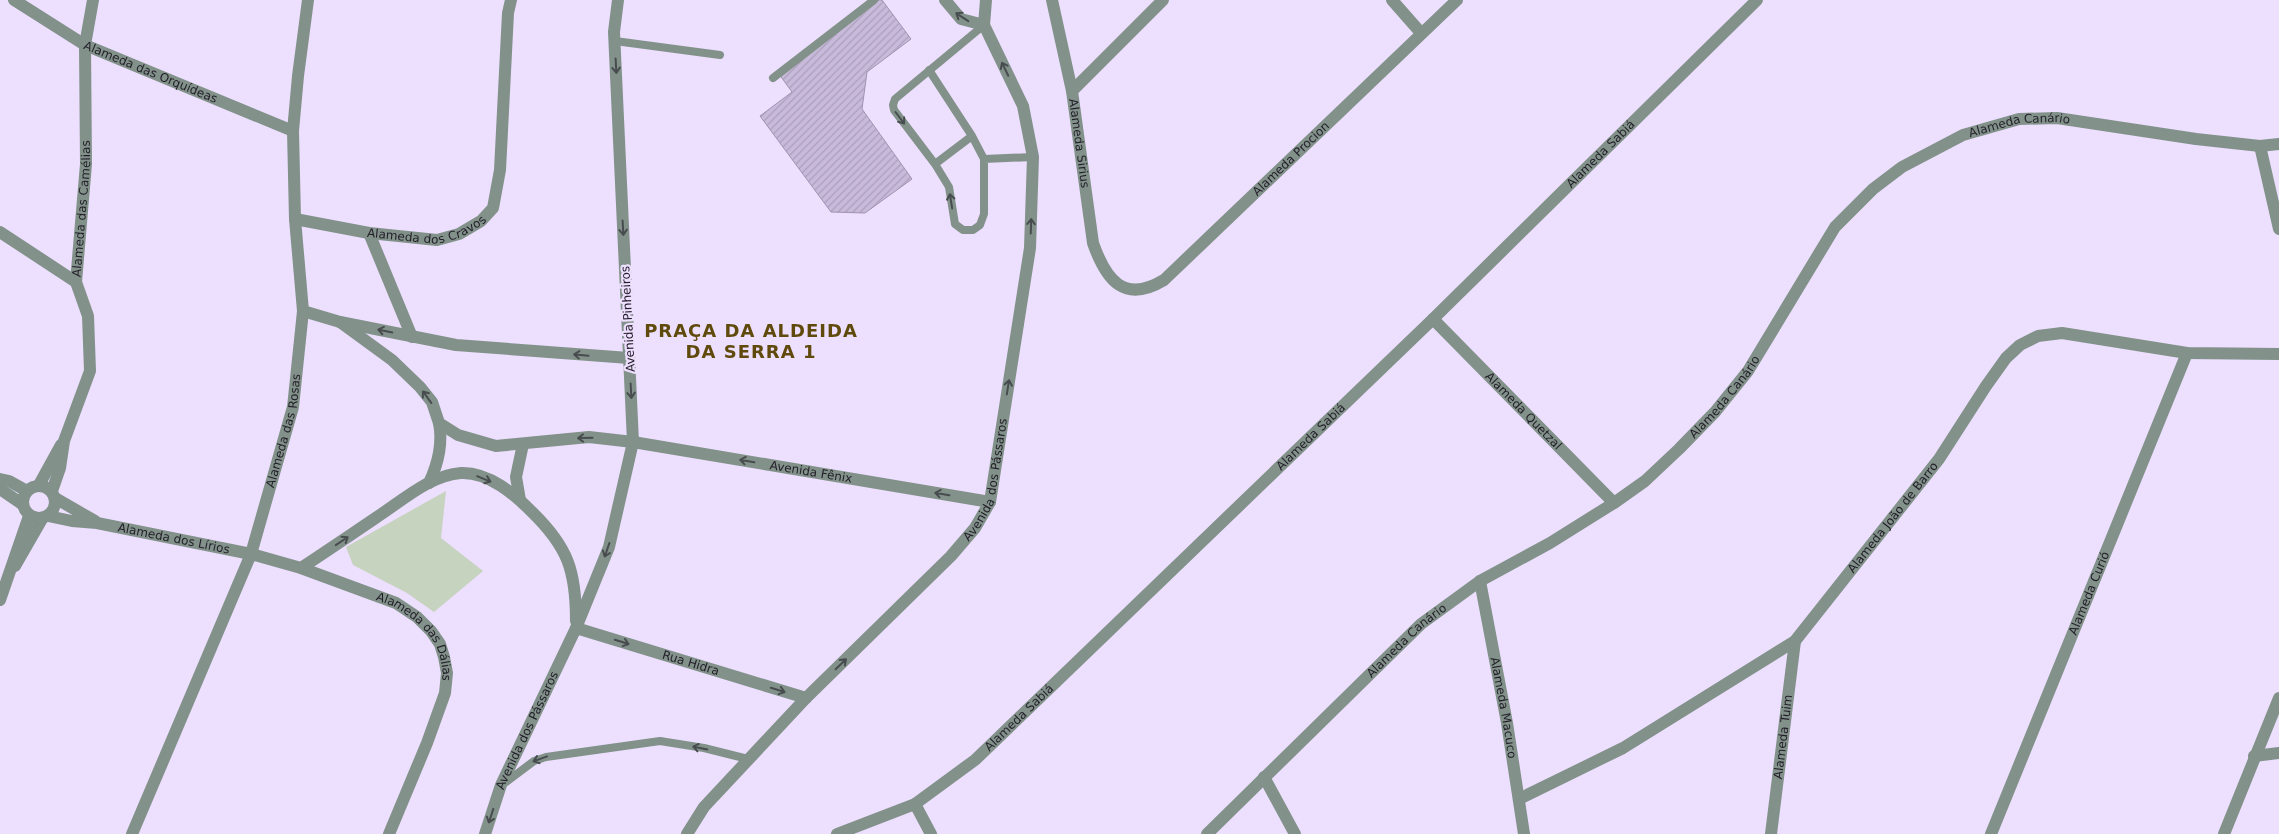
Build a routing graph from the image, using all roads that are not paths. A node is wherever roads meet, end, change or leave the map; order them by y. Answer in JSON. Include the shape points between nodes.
{"nodes":[{"id":1,"x":14,"y":0,"type":"edge"},
{"id":2,"x":93,"y":0,"type":"edge"},
{"id":3,"x":308,"y":0,"type":"edge"},
{"id":4,"x":511,"y":0,"type":"edge"},
{"id":5,"x":618,"y":0,"type":"edge"},
{"id":6,"x":874,"y":0,"type":"edge"},
{"id":7,"x":945,"y":0,"type":"edge"},
{"id":8,"x":986,"y":0,"type":"edge"},
{"id":9,"x":1052,"y":0,"type":"edge"},
{"id":10,"x":1163,"y":0,"type":"edge"},
{"id":11,"x":1392,"y":0,"type":"edge"},
{"id":12,"x":1457,"y":0,"type":"edge"},
{"id":13,"x":1757,"y":0,"type":"edge"},
{"id":14,"x":984,"y":25,"type":"junction"},
{"id":15,"x":1421,"y":33,"type":"junction"},
{"id":16,"x":615,"y":41,"type":"junction"},
{"id":17,"x":85,"y":45,"type":"junction"},
{"id":18,"x":720,"y":55,"type":"dead end"},
{"id":19,"x":929,"y":70,"type":"junction"},
{"id":20,"x":773,"y":78,"type":"dead end"},
{"id":21,"x":1072,"y":91,"type":"junction"},
{"id":22,"x":293,"y":131,"type":"junction"},
{"id":23,"x":972,"y":136,"type":"junction"},
{"id":24,"x":2279,"y":144,"type":"edge"},
{"id":25,"x":2260,"y":146,"type":"junction"},
{"id":26,"x":1033,"y":157,"type":"junction"},
{"id":27,"x":984,"y":159,"type":"junction"},
{"id":28,"x":935,"y":164,"type":"junction"},
{"id":29,"x":295,"y":219,"type":"junction"},
{"id":30,"x":2279,"y":230,"type":"edge"},
{"id":31,"x":0,"y":232,"type":"edge"},
{"id":32,"x":369,"y":233,"type":"junction"},
{"id":33,"x":76,"y":282,"type":"junction"},
{"id":34,"x":1115,"y":283,"type":"joint"},
{"id":35,"x":303,"y":312,"type":"junction"},
{"id":36,"x":1433,"y":319,"type":"junction"},
{"id":37,"x":340,"y":322,"type":"junction"},
{"id":38,"x":412,"y":337,"type":"junction"},
{"id":39,"x":2187,"y":353,"type":"junction"},
{"id":40,"x":2279,"y":354,"type":"edge"},
{"id":41,"x":629,"y":358,"type":"junction"},
{"id":42,"x":439,"y":423,"type":"junction"},
{"id":43,"x":64,"y":441,"type":"junction"},
{"id":44,"x":633,"y":442,"type":"junction"},
{"id":45,"x":524,"y":444,"type":"junction"},
{"id":46,"x":0,"y":479,"type":"edge"},
{"id":47,"x":428,"y":483,"type":"junction"},
{"id":48,"x":39,"y":486,"type":"junction"},
{"id":49,"x":0,"y":489,"type":"edge"},
{"id":50,"x":27,"y":491,"type":"junction"},
{"id":51,"x":53,"y":494,"type":"junction"},
{"id":52,"x":520,"y":500,"type":"junction"},
{"id":53,"x":990,"y":502,"type":"junction"},
{"id":54,"x":1614,"y":503,"type":"junction"},
{"id":55,"x":22,"y":504,"type":"junction"},
{"id":56,"x":29,"y":516,"type":"junction"},
{"id":57,"x":45,"y":517,"type":"junction"},
{"id":58,"x":97,"y":523,"type":"junction"},
{"id":59,"x":251,"y":554,"type":"junction"},
{"id":60,"x":301,"y":568,"type":"junction"},
{"id":61,"x":11,"y":573,"type":"junction"},
{"id":62,"x":1480,"y":581,"type":"junction"},
{"id":63,"x":0,"y":600,"type":"edge"},
{"id":64,"x":576,"y":628,"type":"junction"},
{"id":65,"x":1795,"y":641,"type":"junction"},
{"id":66,"x":806,"y":698,"type":"junction"},
{"id":67,"x":2279,"y":698,"type":"edge"},
{"id":68,"x":2279,"y":752,"type":"edge"},
{"id":69,"x":2254,"y":756,"type":"junction"},
{"id":70,"x":748,"y":759,"type":"junction"},
{"id":71,"x":1264,"y":777,"type":"junction"},
{"id":72,"x":501,"y":785,"type":"junction"},
{"id":73,"x":1519,"y":799,"type":"junction"},
{"id":74,"x":915,"y":804,"type":"junction"},
{"id":75,"x":132,"y":834,"type":"edge"},
{"id":76,"x":389,"y":834,"type":"edge"},
{"id":77,"x":485,"y":834,"type":"edge"},
{"id":78,"x":687,"y":834,"type":"edge"},
{"id":79,"x":837,"y":834,"type":"edge"},
{"id":80,"x":930,"y":834,"type":"edge"},
{"id":81,"x":1207,"y":834,"type":"edge"},
{"id":82,"x":1295,"y":834,"type":"edge"},
{"id":83,"x":1524,"y":834,"type":"edge"},
{"id":84,"x":1771,"y":834,"type":"edge"},
{"id":85,"x":1991,"y":834,"type":"edge"},
{"id":86,"x":2224,"y":834,"type":"edge"}],
"edges":[{"from":1,"to":17,"type":"street","name":"Alameda das Orquídeas"},
{"from":2,"to":17,"type":"street","name":"Alameda das Camélias"},
{"from":3,"to":22,"type":"street","name":"Alameda das Rosas"},
{"from":4,"to":32,"type":"street","name":"Alameda dos Cravos","via":[[500,170],[493,208],[481,221],[459,234],[438,240]]},
{"from":5,"to":16,"type":"street","name":"Avenida Pinheiros"},
{"from":6,"to":20,"type":"lane"},
{"from":14,"to":7,"type":"street","one_way":true,"via":[[961,19]]},
{"from":8,"to":14,"type":"street"},
{"from":9,"to":21,"type":"street","name":"Alameda Sirius"},
{"from":10,"to":21,"type":"street"},
{"from":11,"to":15,"type":"street"},
{"from":12,"to":15,"type":"street","name":"Alameda Procion"},
{"from":13,"to":36,"type":"street","name":"Alameda Sabiá"},
{"from":14,"to":19,"type":"lane"},
{"from":26,"to":14,"type":"street","name":"Avenida dos Pássaros","one_way":true,"via":[[1023,106]]},
{"from":15,"to":34,"type":"street","name":"Alameda Procion","via":[[1164,280],[1153,287],[1136,290]]},
{"from":16,"to":18,"type":"lane"},
{"from":16,"to":41,"type":"street","name":"Avenida Pinheiros","one_way":true},
{"from":17,"to":22,"type":"street","name":"Alameda das Orquídeas"},
{"from":17,"to":33,"type":"street","name":"Alameda das Camélias","via":[[86,164]]},
{"from":19,"to":23,"type":"lane"},
{"from":19,"to":28,"type":"lane","one_way":true,"via":[[895,99],[893,105]]},
{"from":21,"to":34,"type":"street","name":"Alameda Sirius","via":[[1093,243],[1100,263]]},
{"from":22,"to":29,"type":"street","name":"Alameda das Rosas"},
{"from":23,"to":27,"type":"lane"},
{"from":23,"to":28,"type":"lane"},
{"from":24,"to":25,"type":"street","name":"Alameda Canário"},
{"from":25,"to":30,"type":"street"},
{"from":25,"to":54,"type":"street","name":"Alameda Canário","via":[[2196,140],[2057,118],[2019,119],[1963,135],[1902,167],[1872,189],[1836,227],[1748,371],[1715,412],[1646,480]]},
{"from":26,"to":27,"type":"lane"},
{"from":53,"to":26,"type":"street","name":"Avenida dos Pássaros","one_way":true,"via":[[1030,248]]},
{"from":27,"to":28,"type":"lane","one_way":true,"via":[[984,214],[980,225],[973,230],[963,230],[955,224],[949,187]]},
{"from":29,"to":32,"type":"street","name":"Alameda dos Cravos"},
{"from":29,"to":35,"type":"street","name":"Alameda das Rosas"},
{"from":31,"to":33,"type":"street"},
{"from":32,"to":38,"type":"street"},
{"from":33,"to":43,"type":"street","name":"Alameda das Camélias","via":[[88,316],[90,371]]},
{"from":35,"to":37,"type":"street"},
{"from":35,"to":59,"type":"street","name":"Alameda das Rosas","via":[[293,407]]},
{"from":36,"to":54,"type":"street","name":"Alameda Quetzal"},
{"from":36,"to":74,"type":"street","name":"Alameda Sabiá","via":[[975,760]]},
{"from":38,"to":37,"type":"street","one_way":true},
{"from":42,"to":37,"type":"street","one_way":true,"via":[[432,402],[420,387],[378,348]]},
{"from":41,"to":38,"type":"street","one_way":true,"via":[[456,345]]},
{"from":39,"to":40,"type":"street","name":"Alameda João de Barro"},
{"from":39,"to":65,"type":"street","name":"Alameda João de Barro","via":[[2062,333],[2038,336],[2020,345],[1986,386],[1939,459]]},
{"from":39,"to":85,"type":"street","name":"Alameda Curió"},
{"from":41,"to":44,"type":"street","name":"Avenida Pinheiros","one_way":true},
{"from":42,"to":45,"type":"street","name":"Avenida Fênix","via":[[477,442],[496,446]]},
{"from":42,"to":47,"type":"street","via":[[437,466]]},
{"from":43,"to":48,"type":"street","name":"Alameda das Camélias"},
{"from":43,"to":51,"type":"street","name":"Alameda das Camélias"},
{"from":44,"to":45,"type":"street","name":"Avenida Fênix","one_way":true,"via":[[590,437]]},
{"from":53,"to":44,"type":"street","name":"Avenida Fênix","one_way":true},
{"from":44,"to":64,"type":"street","name":"Avenida Pinheiros","one_way":true,"via":[[609,547]]},
{"from":45,"to":52,"type":"street","via":[[516,476]]},
{"from":46,"to":50,"type":"street"},
{"from":47,"to":52,"type":"street","one_way":true,"via":[[461,473],[480,476]]},
{"from":60,"to":47,"type":"street","one_way":true},
{"from":48,"to":50,"type":"street"},
{"from":48,"to":51,"type":"street"},
{"from":49,"to":55,"type":"street"},
{"from":50,"to":55,"type":"street"},
{"from":51,"to":57,"type":"street","via":[[53,511]]},
{"from":51,"to":58,"type":"street","name":"Alameda dos Lírios"},
{"from":52,"to":64,"type":"street","via":[[545,524],[562,547],[576,592]]},
{"from":66,"to":53,"type":"street","name":"Avenida dos Pássaros","one_way":true,"via":[[951,556],[975,528]]},
{"from":54,"to":62,"type":"street","name":"Alameda Canário"},
{"from":55,"to":56,"type":"street"},
{"from":56,"to":57,"type":"street","via":[[35,519]]},
{"from":56,"to":61,"type":"street"},
{"from":57,"to":58,"type":"street","name":"Alameda dos Lírios"},
{"from":57,"to":61,"type":"street"},
{"from":58,"to":59,"type":"street","name":"Alameda dos Lírios"},
{"from":59,"to":60,"type":"street","name":"Alameda das Dálias"},
{"from":59,"to":75,"type":"street","name":"Alameda das Rosas"},
{"from":60,"to":76,"type":"street","name":"Alameda das Dálias","via":[[396,603],[417,617],[440,644],[447,673],[444,693]]},
{"from":61,"to":63,"type":"street"},
{"from":62,"to":71,"type":"street","name":"Alameda Canário","via":[[1421,624]]},
{"from":62,"to":73,"type":"street","name":"Alameda Macuco"},
{"from":64,"to":66,"type":"street","name":"Rua Hidra","one_way":true},
{"from":64,"to":72,"type":"street","name":"Avenida dos Pássaros"},
{"from":65,"to":73,"type":"street","name":"Alameda João de Barro","via":[[1623,748]]},
{"from":65,"to":84,"type":"street","name":"Alameda Tuim"},
{"from":66,"to":70,"type":"street","name":"Avenida dos Pássaros"},
{"from":67,"to":69,"type":"street"},
{"from":68,"to":69,"type":"street"},
{"from":69,"to":86,"type":"street"},
{"from":70,"to":72,"type":"lane","one_way":true,"via":[[660,741],[546,757],[526,766]]},
{"from":70,"to":78,"type":"street","name":"Avenida dos Pássaros","via":[[704,807]]},
{"from":71,"to":81,"type":"street","name":"Alameda Canário"},
{"from":71,"to":82,"type":"street"},
{"from":72,"to":77,"type":"street","name":"Avenida dos Pássaros","one_way":true},
{"from":73,"to":83,"type":"street","name":"Alameda Macuco"},
{"from":74,"to":79,"type":"street","name":"Alameda Sabiá"},
{"from":74,"to":80,"type":"street"}]}
